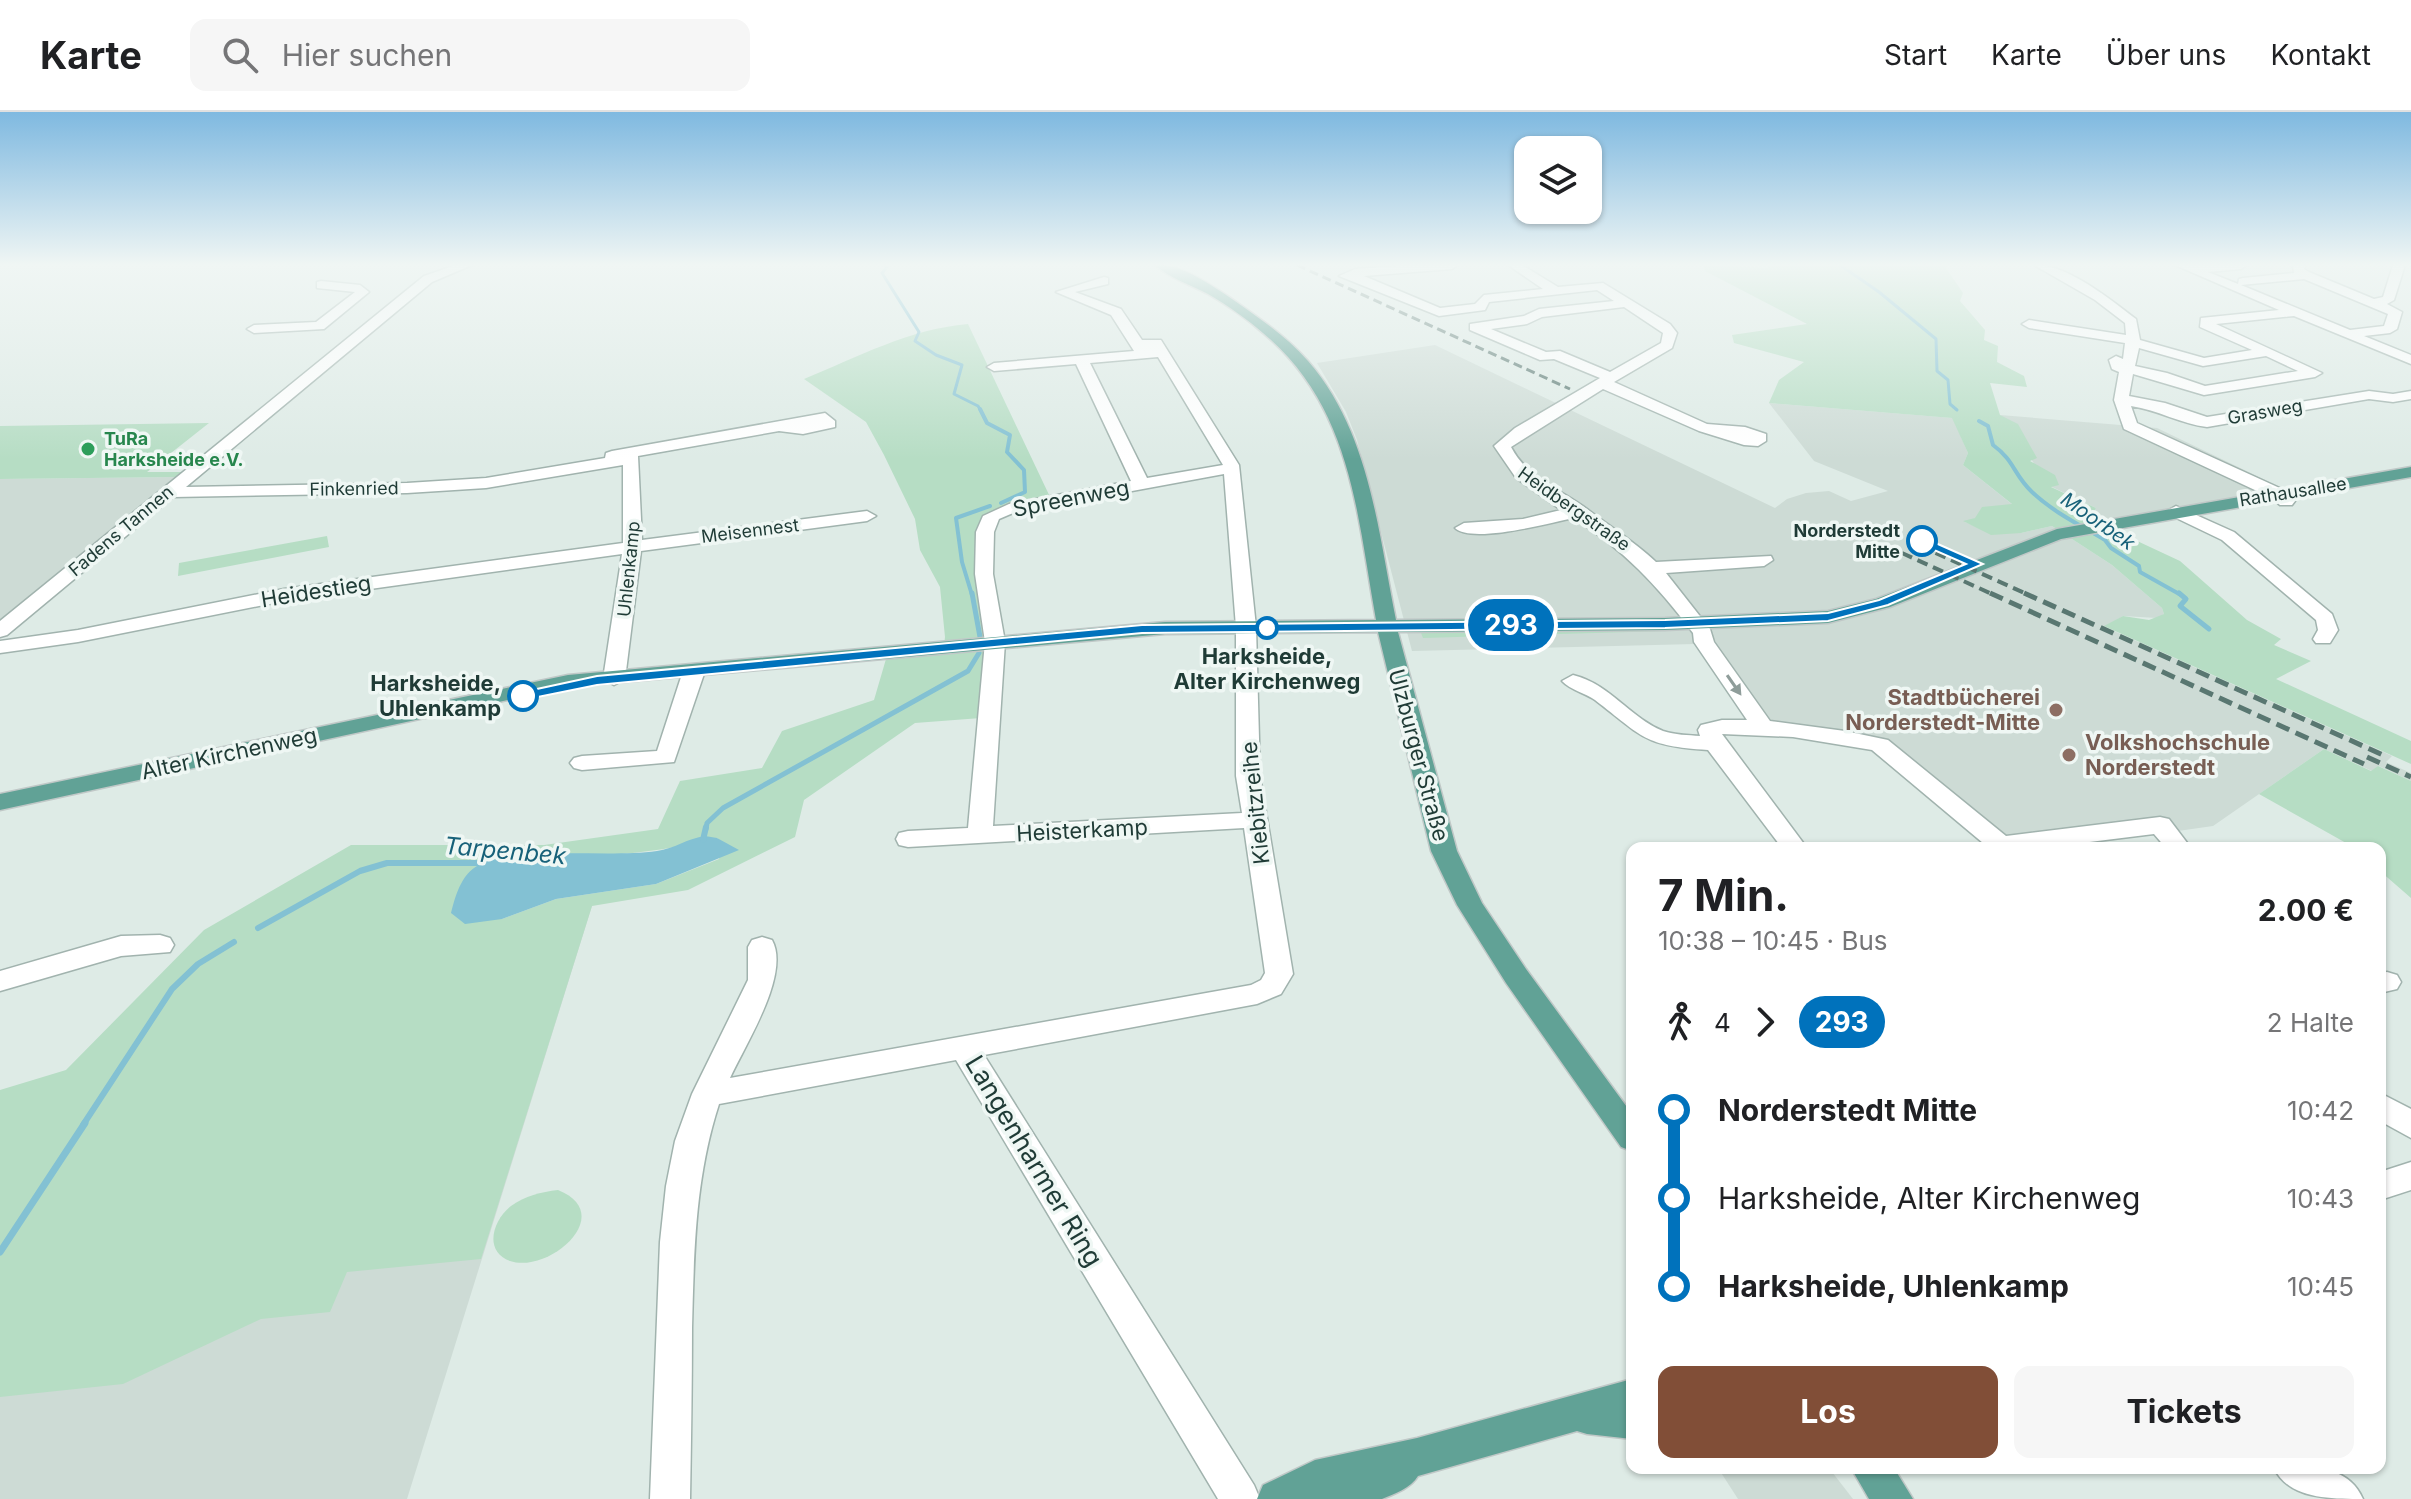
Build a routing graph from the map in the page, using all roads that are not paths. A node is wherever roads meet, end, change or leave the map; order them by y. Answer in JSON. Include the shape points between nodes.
{"nodes":[{"id":1,"x":366,"y":330,"type":"edge"},
{"id":2,"x":1130,"y":330,"type":"edge"},
{"id":3,"x":1267,"y":330,"type":"edge"},
{"id":4,"x":1481,"y":330,"type":"edge"},
{"id":5,"x":1667,"y":330,"type":"edge"},
{"id":6,"x":2028,"y":330,"type":"edge"},
{"id":7,"x":2064,"y":330,"type":"edge"},
{"id":8,"x":2131,"y":330,"type":"edge"},
{"id":9,"x":2219,"y":330,"type":"edge"},
{"id":10,"x":2339,"y":330,"type":"edge"},
{"id":11,"x":2382,"y":330,"type":"edge"},
{"id":12,"x":2347,"y":333,"type":"junction"},
{"id":13,"x":2127,"y":340,"type":"junction"},
{"id":14,"x":2027,"y":341,"type":"dead end"},
{"id":15,"x":1147,"y":350,"type":"junction"},
{"id":16,"x":2266,"y":352,"type":"junction"},
{"id":17,"x":1081,"y":360,"type":"junction"},
{"id":18,"x":2411,"y":360,"type":"edge"},
{"id":19,"x":994,"y":367,"type":"dead end"},
{"id":20,"x":2126,"y":369,"type":"junction"},
{"id":21,"x":1607,"y":381,"type":"junction"},
{"id":22,"x":2411,"y":395,"type":"edge"},
{"id":23,"x":2122,"y":400,"type":"junction"},
{"id":24,"x":778,"y":426,"type":"dead end"},
{"id":25,"x":1708,"y":428,"type":"dead end"},
{"id":26,"x":630,"y":456,"type":"junction"},
{"id":27,"x":1231,"y":468,"type":"junction"},
{"id":28,"x":2411,"y":472,"type":"edge"},
{"id":29,"x":2411,"y":480,"type":"edge"},
{"id":30,"x":1141,"y":484,"type":"junction"},
{"id":31,"x":167,"y":492,"type":"junction"},
{"id":32,"x":2277,"y":497,"type":"junction"},
{"id":33,"x":1579,"y":511,"type":"junction"},
{"id":34,"x":2183,"y":515,"type":"junction"},
{"id":35,"x":867,"y":516,"type":"dead end"},
{"id":36,"x":1464,"y":528,"type":"dead end"},
{"id":37,"x":634,"y":545,"type":"junction"},
{"id":38,"x":1764,"y":560,"type":"dead end"},
{"id":39,"x":1653,"y":568,"type":"junction"},
{"id":40,"x":1246,"y":627,"type":"junction"},
{"id":41,"x":1699,"y":628,"type":"junction"},
{"id":42,"x":0,"y":631,"type":"edge"},
{"id":43,"x":1387,"y":632,"type":"junction"},
{"id":44,"x":2323,"y":639,"type":"dead end"},
{"id":45,"x":995,"y":642,"type":"junction"},
{"id":46,"x":0,"y":647,"type":"edge"},
{"id":47,"x":694,"y":671,"type":"junction"},
{"id":48,"x":604,"y":680,"type":"junction"},
{"id":49,"x":1573,"y":681,"type":"dead end"},
{"id":50,"x":1764,"y":729,"type":"junction"},
{"id":51,"x":1715,"y":744,"type":"junction"},
{"id":52,"x":582,"y":763,"type":"dead end"},
{"id":53,"x":0,"y":802,"type":"edge"},
{"id":54,"x":1255,"y":820,"type":"junction"},
{"id":55,"x":980,"y":835,"type":"junction"},
{"id":56,"x":908,"y":839,"type":"dead end"},
{"id":57,"x":1790,"y":842,"type":"edge"},
{"id":58,"x":1998,"y":842,"type":"edge"},
{"id":59,"x":2033,"y":842,"type":"edge"},
{"id":60,"x":2174,"y":842,"type":"edge"},
{"id":61,"x":160,"y":945,"type":"dead end"},
{"id":62,"x":762,"y":947,"type":"dead end"},
{"id":63,"x":0,"y":981,"type":"edge"},
{"id":64,"x":964,"y":1047,"type":"junction"},
{"id":65,"x":707,"y":1094,"type":"junction"},
{"id":66,"x":2386,"y":1109,"type":"edge"},
{"id":67,"x":2411,"y":1125,"type":"edge"},
{"id":68,"x":1626,"y":1130,"type":"edge"},
{"id":69,"x":2411,"y":1176,"type":"edge"},
{"id":70,"x":2386,"y":1184,"type":"edge"},
{"id":71,"x":1626,"y":1399,"type":"edge"},
{"id":72,"x":1573,"y":1415,"type":"junction"},
{"id":73,"x":1626,"y":1419,"type":"edge"},
{"id":74,"x":1417,"y":1457,"type":"junction"},
{"id":75,"x":1874,"y":1474,"type":"edge"},
{"id":76,"x":2303,"y":1474,"type":"edge"},
{"id":77,"x":670,"y":1499,"type":"edge"},
{"id":78,"x":1240,"y":1499,"type":"edge"},
{"id":79,"x":1277,"y":1499,"type":"edge"},
{"id":80,"x":1334,"y":1499,"type":"edge"},
{"id":81,"x":1893,"y":1499,"type":"edge"},
{"id":82,"x":2343,"y":1499,"type":"edge"}],
"edges":[{"from":1,"to":31,"type":"street","name":"Fadens Tannen"},
{"from":2,"to":15,"type":"street","name":"Kiebitzreihe"},
{"from":3,"to":43,"type":"main road","name":"Ulzburger Straße","via":[[1303,364],[1342,426],[1358,476]]},
{"from":4,"to":21,"type":"street","via":[[1545,357],[1555,354]]},
{"from":5,"to":21,"type":"street","name":"Heidbergstraße","via":[[1670,341]]},
{"from":6,"to":14,"type":"street"},
{"from":7,"to":13,"type":"street"},
{"from":8,"to":13,"type":"street"},
{"from":9,"to":16,"type":"street"},
{"from":10,"to":12,"type":"street"},
{"from":11,"to":12,"type":"street"},
{"from":12,"to":18,"type":"street"},
{"from":13,"to":16,"type":"street","via":[[2203,362]]},
{"from":13,"to":20,"type":"street"},
{"from":15,"to":17,"type":"street"},
{"from":15,"to":27,"type":"street","name":"Kiebitzreihe"},
{"from":16,"to":20,"type":"street","via":[[2315,373],[2204,391]]},
{"from":17,"to":19,"type":"street"},
{"from":17,"to":30,"type":"street"},
{"from":20,"to":23,"type":"street"},
{"from":21,"to":25,"type":"street"},
{"from":21,"to":33,"type":"street","name":"Heidbergstraße","via":[[1502,446],[1513,466]]},
{"from":22,"to":23,"type":"street","name":"Grasweg","via":[[2369,395],[2207,422]]},
{"from":23,"to":32,"type":"street","via":[[2130,426]]},
{"from":24,"to":26,"type":"street","name":"Finkenried"},
{"from":26,"to":31,"type":"street","name":"Finkenried","via":[[486,483]]},
{"from":26,"to":37,"type":"street","name":"Uhlenkamp"},
{"from":27,"to":30,"type":"street","name":"Spreenweg"},
{"from":27,"to":40,"type":"street","name":"Kiebitzreihe"},
{"from":28,"to":32,"type":"main road","name":"Rathausallee"},
{"from":29,"to":32,"type":"main road","name":"Rathausallee"},
{"from":30,"to":45,"type":"street","name":"Spreenweg","via":[[992,516],[985,532],[984,574]]},
{"from":31,"to":42,"type":"street","name":"Fadens Tannen"},
{"from":32,"to":34,"type":"main road","name":"Rathausallee"},
{"from":33,"to":36,"type":"street","via":[[1523,524]]},
{"from":33,"to":39,"type":"street","name":"Heidbergstraße"},
{"from":34,"to":41,"type":"main road","name":"Rathausallee","via":[[2057,534],[1856,611]]},
{"from":34,"to":41,"type":"main road","name":"Rathausallee","via":[[1999,569],[1869,620],[1840,626]]},
{"from":34,"to":44,"type":"street","name":"Rathausallee","via":[[2228,536],[2325,618],[2328,630]]},
{"from":35,"to":37,"type":"street","name":"Meisennest"},
{"from":37,"to":46,"type":"street","name":"Heidestieg","via":[[284,595]]},
{"from":37,"to":48,"type":"street","name":"Uhlenkamp"},
{"from":38,"to":39,"type":"street"},
{"from":39,"to":41,"type":"street","name":"Heidbergstraße"},
{"from":40,"to":43,"type":"main road","name":"Alter Kirchenweg","via":[[1302,633]]},
{"from":40,"to":45,"type":"main road","name":"Alter Kirchenweg","via":[[1142,629]]},
{"from":40,"to":54,"type":"street","name":"Kiebitzreihe","via":[[1248,776]]},
{"from":41,"to":43,"type":"main road","name":"Rathausallee","via":[[1431,640]]},
{"from":41,"to":50,"type":"street","one_way":true},
{"from":43,"to":68,"type":"main road","name":"Ulzburger Straße","via":[[1436,828],[1452,870],[1516,976]]},
{"from":45,"to":47,"type":"main road","name":"Alter Kirchenweg"},
{"from":45,"to":55,"type":"street","name":"Spreenweg"},
{"from":47,"to":48,"type":"main road","name":"Alter Kirchenweg"},
{"from":47,"to":52,"type":"street","via":[[666,757]]},
{"from":48,"to":53,"type":"main road","name":"Alter Kirchenweg"},
{"from":49,"to":51,"type":"street","via":[[1589,684],[1649,733]]},
{"from":50,"to":51,"type":"street","via":[[1714,728],[1709,730]]},
{"from":50,"to":58,"type":"street","via":[[1880,745]]},
{"from":51,"to":57,"type":"street"},
{"from":54,"to":55,"type":"street","name":"Heisterkamp"},
{"from":54,"to":64,"type":"street","name":"Kiebitzreihe","via":[[1280,969],[1271,987]]},
{"from":55,"to":56,"type":"street","name":"Heisterkamp"},
{"from":59,"to":60,"type":"street","via":[[2160,825]]},
{"from":61,"to":63,"type":"street","via":[[121,946]]},
{"from":62,"to":65,"type":"street","via":[[764,968],[757,992]]},
{"from":64,"to":65,"type":"street","name":"Langenharmer Ring"},
{"from":64,"to":78,"type":"street","name":"Langenharmer Ring"},
{"from":65,"to":77,"type":"street","via":[[687,1159],[678,1213]]},
{"from":66,"to":67,"type":"street"},
{"from":69,"to":70,"type":"street"},
{"from":71,"to":72,"type":"main road"},
{"from":72,"to":73,"type":"main road"},
{"from":72,"to":74,"type":"main road"},
{"from":74,"to":79,"type":"main road","via":[[1315,1479]]},
{"from":74,"to":80,"type":"main road","via":[[1383,1479]]},
{"from":75,"to":81,"type":"main road"},
{"from":76,"to":82,"type":"street"}]}
